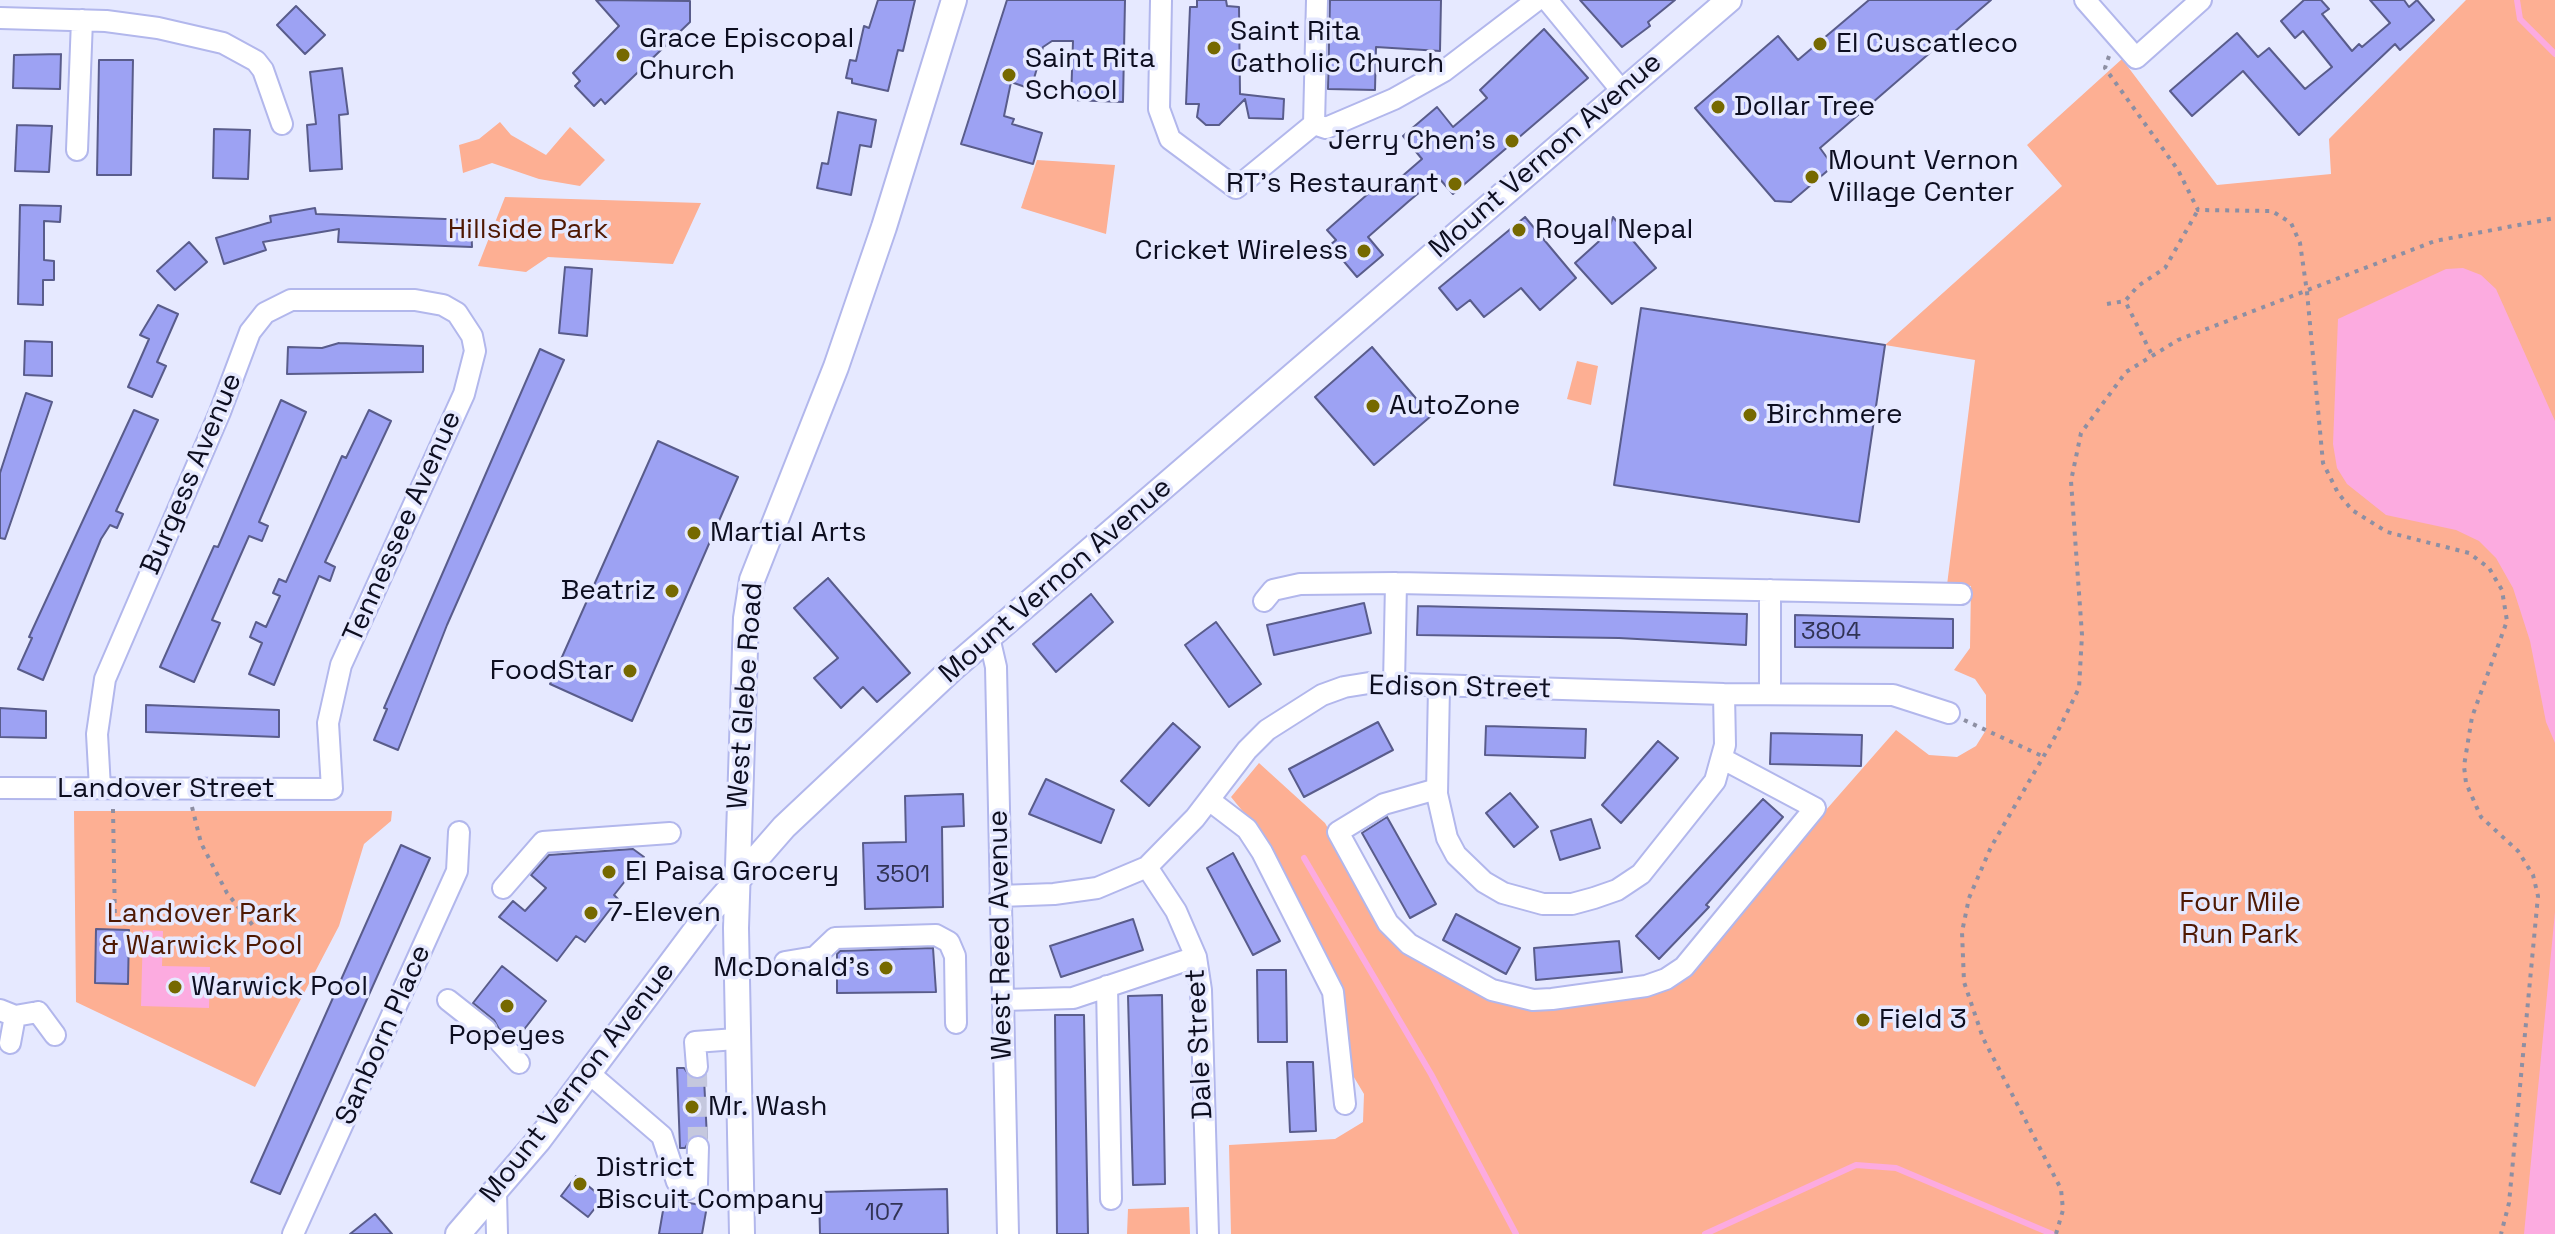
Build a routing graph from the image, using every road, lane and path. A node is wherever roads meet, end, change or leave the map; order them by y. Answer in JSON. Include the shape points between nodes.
{"nodes":[{"id":1,"x":954,"y":0,"type":"edge"},
{"id":2,"x":1161,"y":0,"type":"edge"},
{"id":3,"x":1317,"y":0,"type":"edge"},
{"id":4,"x":1537,"y":0,"type":"edge"},
{"id":5,"x":1547,"y":0,"type":"edge"},
{"id":6,"x":1729,"y":0,"type":"edge"},
{"id":7,"x":2085,"y":0,"type":"edge"},
{"id":8,"x":2201,"y":0,"type":"edge"},
{"id":9,"x":0,"y":18,"type":"edge"},
{"id":10,"x":82,"y":20,"type":"junction"},
{"id":11,"x":2105,"y":68,"type":"dead end"},
{"id":12,"x":1621,"y":90,"type":"junction"},
{"id":13,"x":282,"y":124,"type":"dead end"},
{"id":14,"x":1314,"y":124,"type":"junction"},
{"id":15,"x":77,"y":150,"type":"dead end"},
{"id":16,"x":2198,"y":210,"type":"junction"},
{"id":17,"x":2555,"y":218,"type":"edge"},
{"id":18,"x":2307,"y":292,"type":"junction"},
{"id":19,"x":415,"y":300,"type":"joint"},
{"id":20,"x":2125,"y":301,"type":"junction"},
{"id":21,"x":2107,"y":304,"type":"dead end"},
{"id":22,"x":2152,"y":354,"type":"junction"},
{"id":23,"x":1396,"y":583,"type":"junction"},
{"id":24,"x":1770,"y":590,"type":"junction"},
{"id":25,"x":1961,"y":594,"type":"dead end"},
{"id":26,"x":1264,"y":601,"type":"dead end"},
{"id":27,"x":989,"y":637,"type":"junction"},
{"id":28,"x":1394,"y":684,"type":"junction"},
{"id":29,"x":1439,"y":686,"type":"junction"},
{"id":30,"x":1724,"y":694,"type":"junction"},
{"id":31,"x":1770,"y":694,"type":"junction"},
{"id":32,"x":1949,"y":713,"type":"joint"},
{"id":33,"x":2042,"y":756,"type":"junction"},
{"id":34,"x":1723,"y":759,"type":"junction"},
{"id":35,"x":0,"y":788,"type":"edge"},
{"id":36,"x":100,"y":788,"type":"junction"},
{"id":37,"x":192,"y":788,"type":"junction"},
{"id":38,"x":332,"y":789,"type":"joint"},
{"id":39,"x":1437,"y":789,"type":"junction"},
{"id":40,"x":1209,"y":800,"type":"junction"},
{"id":41,"x":459,"y":832,"type":"dead end"},
{"id":42,"x":670,"y":833,"type":"dead end"},
{"id":43,"x":1147,"y":867,"type":"junction"},
{"id":44,"x":736,"y":878,"type":"junction"},
{"id":45,"x":503,"y":888,"type":"dead end"},
{"id":46,"x":1000,"y":896,"type":"junction"},
{"id":47,"x":115,"y":923,"type":"dead end"},
{"id":48,"x":255,"y":928,"type":"dead end"},
{"id":49,"x":1196,"y":957,"type":"junction"},
{"id":50,"x":785,"y":962,"type":"dead end"},
{"id":51,"x":1107,"y":986,"type":"junction"},
{"id":52,"x":448,"y":1000,"type":"dead end"},
{"id":53,"x":1003,"y":1000,"type":"junction"},
{"id":54,"x":7,"y":1013,"type":"edge"},
{"id":55,"x":956,"y":1023,"type":"dead end"},
{"id":56,"x":55,"y":1035,"type":"dead end"},
{"id":57,"x":736,"y":1039,"type":"junction"},
{"id":58,"x":10,"y":1043,"type":"dead end"},
{"id":59,"x":519,"y":1063,"type":"dead end"},
{"id":60,"x":697,"y":1067,"type":"tunnel mouth"},
{"id":61,"x":590,"y":1074,"type":"junction"},
{"id":62,"x":1345,"y":1104,"type":"dead end"},
{"id":63,"x":698,"y":1147,"type":"tunnel mouth"},
{"id":64,"x":496,"y":1192,"type":"junction"},
{"id":65,"x":1111,"y":1199,"type":"dead end"},
{"id":66,"x":293,"y":1234,"type":"edge"},
{"id":67,"x":458,"y":1234,"type":"edge"},
{"id":68,"x":497,"y":1234,"type":"edge"},
{"id":69,"x":742,"y":1234,"type":"edge"},
{"id":70,"x":1008,"y":1234,"type":"edge"},
{"id":71,"x":1208,"y":1234,"type":"edge"},
{"id":72,"x":2056,"y":1234,"type":"edge"},
{"id":73,"x":2501,"y":1234,"type":"edge"}],
"edges":[{"from":1,"to":44,"type":"main road","name":"West Glebe Road","via":[[836,367],[755,568],[746,618]]},
{"from":2,"to":14,"type":"street","via":[[1159,109],[1170,139],[1236,188]]},
{"from":3,"to":14,"type":"street"},
{"from":4,"to":14,"type":"street","via":[[1444,71],[1394,99],[1326,128]]},
{"from":5,"to":12,"type":"street"},
{"from":6,"to":12,"type":"main road","name":"Mount Vernon Avenue"},
{"from":7,"to":8,"type":"street","via":[[2136,58]]},
{"from":9,"to":10,"type":"street"},
{"from":10,"to":13,"type":"street","via":[[158,28],[223,43],[263,70]]},
{"from":10,"to":15,"type":"street"},
{"from":11,"to":16,"type":"path","via":[[2178,170]]},
{"from":12,"to":27,"type":"main road","name":"Mount Vernon Avenue"},
{"from":16,"to":18,"type":"path","via":[[2272,211],[2284,216],[2300,243]]},
{"from":16,"to":20,"type":"path","via":[[2165,268]]},
{"from":17,"to":18,"type":"path","via":[[2435,241]]},
{"from":18,"to":22,"type":"path","via":[[2201,330]]},
{"from":18,"to":73,"type":"path","via":[[2323,463],[2338,493],[2352,510],[2387,532],[2452,547],[2482,561],[2497,578],[2506,606],[2507,621],[2472,717],[2464,766],[2481,817],[2518,851],[2538,896],[2509,1203]]},
{"from":19,"to":36,"type":"street","name":"Burgess Avenue","via":[[291,300],[265,313],[250,332],[105,679],[97,734]]},
{"from":19,"to":38,"type":"street","name":"Tennessee Avenue","via":[[457,313],[475,351],[464,394],[341,665],[328,723]]},
{"from":20,"to":21,"type":"path"},
{"from":20,"to":22,"type":"path"},
{"from":22,"to":33,"type":"path","via":[[2126,372],[2093,412],[2073,456],[2083,667],[2079,688]]},
{"from":23,"to":24,"type":"street"},
{"from":23,"to":26,"type":"street","via":[[1286,586],[1273,590]]},
{"from":23,"to":28,"type":"street"},
{"from":24,"to":25,"type":"street"},
{"from":24,"to":31,"type":"street"},
{"from":27,"to":44,"type":"main road","name":"Mount Vernon Avenue"},
{"from":27,"to":46,"type":"street","name":"West Reed Avenue","via":[[996,667]]},
{"from":28,"to":29,"type":"street","name":"Edison Street"},
{"from":28,"to":40,"type":"street","name":"Edison Street","via":[[1344,687],[1288,714],[1247,750]]},
{"from":29,"to":30,"type":"street","name":"Edison Street"},
{"from":29,"to":39,"type":"street"},
{"from":30,"to":31,"type":"street","name":"Edison Street"},
{"from":30,"to":34,"type":"street"},
{"from":31,"to":32,"type":"street","name":"Edison Street","via":[[1893,695]]},
{"from":32,"to":33,"type":"path"},
{"from":33,"to":72,"type":"path","via":[[1969,898],[1962,960],[1983,1038],[2055,1174],[2063,1210]]},
{"from":34,"to":39,"type":"street","via":[[1715,781],[1688,819],[1641,874],[1617,890],[1572,904],[1526,901],[1484,882],[1456,855],[1447,838]]},
{"from":34,"to":39,"type":"street","via":[[1815,808],[1684,967],[1646,986],[1552,999],[1492,990],[1409,944],[1388,923],[1338,832],[1384,804]]},
{"from":35,"to":36,"type":"street","name":"Landover Street"},
{"from":36,"to":37,"type":"street","name":"Landover Street"},
{"from":36,"to":47,"type":"path","via":[[99,809],[115,809]]},
{"from":37,"to":38,"type":"street","name":"Landover Street"},
{"from":37,"to":48,"type":"path","via":[[201,843],[227,893]]},
{"from":40,"to":43,"type":"street","name":"Edison Street"},
{"from":40,"to":62,"type":"street","via":[[1247,829],[1262,852],[1333,992]]},
{"from":41,"to":66,"type":"street","name":"Sanborn Place","via":[[457,871]]},
{"from":42,"to":45,"type":"street","via":[[543,842]]},
{"from":43,"to":46,"type":"street","name":"Edison Street","via":[[1097,888]]},
{"from":43,"to":49,"type":"street","name":"Dale Street","via":[[1176,911]]},
{"from":44,"to":57,"type":"main road","name":"West Glebe Road"},
{"from":44,"to":61,"type":"main road","name":"Mount Vernon Avenue"},
{"from":46,"to":53,"type":"street","name":"West Reed Avenue"},
{"from":49,"to":51,"type":"street"},
{"from":49,"to":71,"type":"street","name":"Dale Street"},
{"from":50,"to":55,"type":"street","via":[[815,957],[835,938],[936,935],[949,942],[955,956]]},
{"from":51,"to":53,"type":"street","via":[[1073,998]]},
{"from":51,"to":65,"type":"street"},
{"from":52,"to":59,"type":"street"},
{"from":53,"to":70,"type":"street","name":"West Reed Avenue"},
{"from":54,"to":56,"type":"street","via":[[40,1007]]},
{"from":54,"to":58,"type":"street"},
{"from":57,"to":60,"type":"street","via":[[695,1042]]},
{"from":57,"to":69,"type":"main road","name":"West Glebe Road"},
{"from":61,"to":63,"type":"street","via":[[662,1136],[682,1187],[688,1189],[697,1184]]},
{"from":61,"to":64,"type":"main road","name":"Mount Vernon Avenue"},
{"from":64,"to":67,"type":"main road","name":"Mount Vernon Avenue"},
{"from":64,"to":68,"type":"street"}]}
